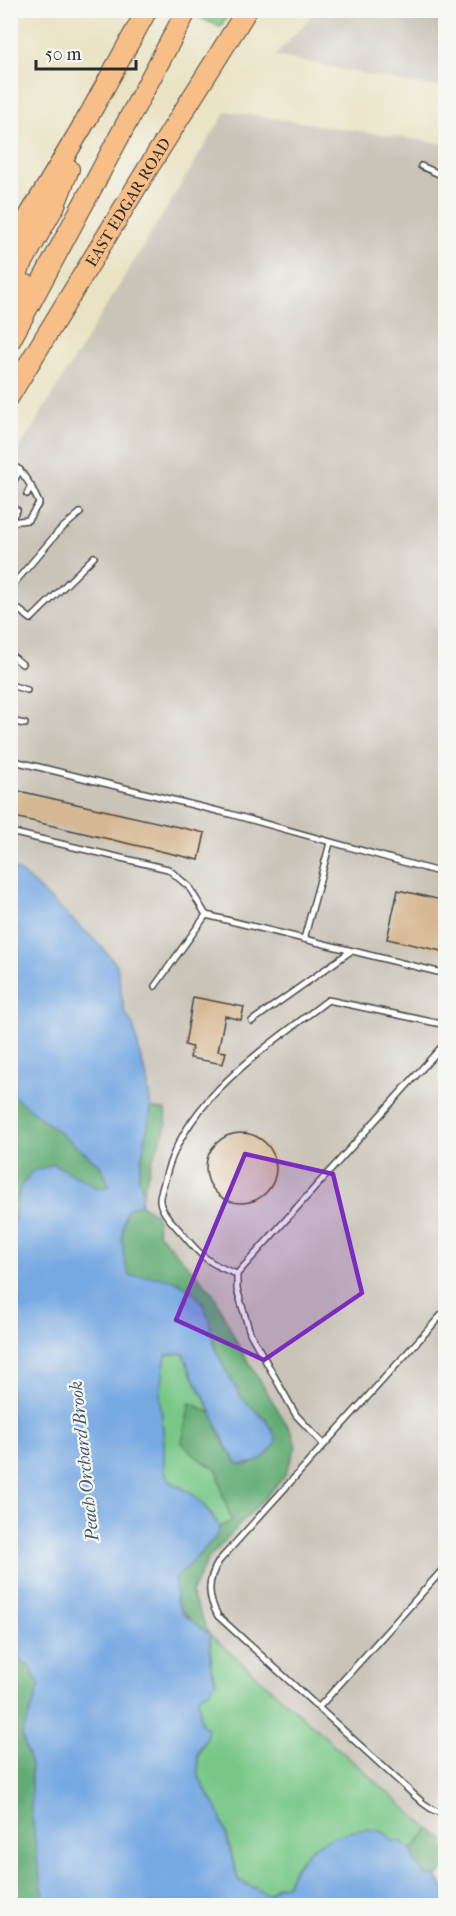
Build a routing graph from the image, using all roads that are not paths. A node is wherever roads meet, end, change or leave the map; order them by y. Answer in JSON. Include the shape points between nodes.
{"nodes":[{"id":1,"x":147,"y":10,"type":"edge"},
{"id":2,"x":187,"y":10,"type":"edge"},
{"id":3,"x":247,"y":10,"type":"edge"},
{"id":4,"x":261,"y":10,"type":"edge"},
{"id":5,"x":214,"y":62,"type":"junction"},
{"id":6,"x":88,"y":117,"type":"junction"},
{"id":7,"x":421,"y":166,"type":"dead end"},
{"id":8,"x":446,"y":177,"type":"edge"},
{"id":9,"x":70,"y":231,"type":"junction"},
{"id":10,"x":12,"y":246,"type":"edge"},
{"id":11,"x":10,"y":285,"type":"edge"},
{"id":12,"x":10,"y":312,"type":"edge"},
{"id":13,"x":10,"y":341,"type":"edge"},
{"id":14,"x":10,"y":395,"type":"edge"},
{"id":15,"x":10,"y":464,"type":"edge"},
{"id":16,"x":20,"y":470,"type":"junction"},
{"id":17,"x":12,"y":484,"type":"edge"},
{"id":18,"x":31,"y":486,"type":"junction"},
{"id":19,"x":27,"y":494,"type":"dead end"},
{"id":20,"x":17,"y":510,"type":"dead end"},
{"id":21,"x":80,"y":513,"type":"dead end"},
{"id":22,"x":10,"y":521,"type":"edge"},
{"id":23,"x":94,"y":557,"type":"dead end"},
{"id":24,"x":10,"y":588,"type":"edge"},
{"id":25,"x":10,"y":603,"type":"edge"},
{"id":26,"x":10,"y":654,"type":"edge"},
{"id":27,"x":22,"y":664,"type":"dead end"},
{"id":28,"x":10,"y":685,"type":"edge"},
{"id":29,"x":27,"y":690,"type":"dead end"},
{"id":30,"x":10,"y":721,"type":"edge"},
{"id":31,"x":25,"y":724,"type":"dead end"},
{"id":32,"x":10,"y":760,"type":"edge"},
{"id":33,"x":10,"y":832,"type":"edge"},
{"id":34,"x":330,"y":843,"type":"junction"},
{"id":35,"x":446,"y":874,"type":"edge"},
{"id":36,"x":206,"y":915,"type":"junction"},
{"id":37,"x":304,"y":939,"type":"junction"},
{"id":38,"x":351,"y":951,"type":"junction"},
{"id":39,"x":446,"y":974,"type":"edge"},
{"id":40,"x":155,"y":986,"type":"dead end"},
{"id":41,"x":252,"y":1021,"type":"dead end"},
{"id":42,"x":446,"y":1025,"type":"edge"},
{"id":43,"x":446,"y":1042,"type":"edge"},
{"id":44,"x":237,"y":1274,"type":"junction"},
{"id":45,"x":446,"y":1310,"type":"edge"},
{"id":46,"x":324,"y":1445,"type":"junction"},
{"id":47,"x":446,"y":1566,"type":"edge"},
{"id":48,"x":319,"y":1707,"type":"junction"},
{"id":49,"x":446,"y":1814,"type":"edge"}],
"edges":[{"from":1,"to":6,"type":"highway"},
{"from":2,"to":9,"type":"highway"},
{"from":3,"to":5,"type":"highway","name":"EAST EDGAR ROAD"},
{"from":4,"to":5,"type":"highway"},
{"from":5,"to":14,"type":"highway","name":"EAST EDGAR ROAD"},
{"from":6,"to":10,"type":"highway"},
{"from":6,"to":11,"type":"highway","via":[[55,205]]},
{"from":7,"to":8,"type":"lane"},
{"from":9,"to":12,"type":"highway","via":[[32,276]]},
{"from":9,"to":13,"type":"highway"},
{"from":15,"to":16,"type":"lane"},
{"from":16,"to":17,"type":"lane"},
{"from":16,"to":18,"type":"lane"},
{"from":18,"to":19,"type":"lane"},
{"from":18,"to":22,"type":"lane","via":[[39,503],[28,520]]},
{"from":20,"to":22,"type":"lane"},
{"from":21,"to":24,"type":"lane","via":[[59,531]]},
{"from":23,"to":25,"type":"lane","via":[[31,619]]},
{"from":26,"to":27,"type":"lane"},
{"from":28,"to":29,"type":"lane"},
{"from":30,"to":31,"type":"lane"},
{"from":32,"to":34,"type":"lane"},
{"from":33,"to":36,"type":"lane","via":[[168,869],[189,887]]},
{"from":34,"to":35,"type":"lane"},
{"from":34,"to":37,"type":"lane"},
{"from":36,"to":37,"type":"lane"},
{"from":36,"to":40,"type":"lane"},
{"from":37,"to":38,"type":"lane"},
{"from":38,"to":39,"type":"lane"},
{"from":38,"to":41,"type":"lane"},
{"from":42,"to":44,"type":"lane","via":[[328,1000],[245,1063],[184,1130],[168,1166],[160,1201],[168,1217],[213,1266]]},
{"from":43,"to":44,"type":"lane"},
{"from":44,"to":46,"type":"lane","via":[[237,1289],[250,1333],[296,1415]]},
{"from":45,"to":46,"type":"lane"},
{"from":46,"to":48,"type":"lane","via":[[219,1561],[208,1589],[218,1616]]},
{"from":47,"to":48,"type":"lane"},
{"from":48,"to":49,"type":"lane","via":[[423,1803]]}]}
